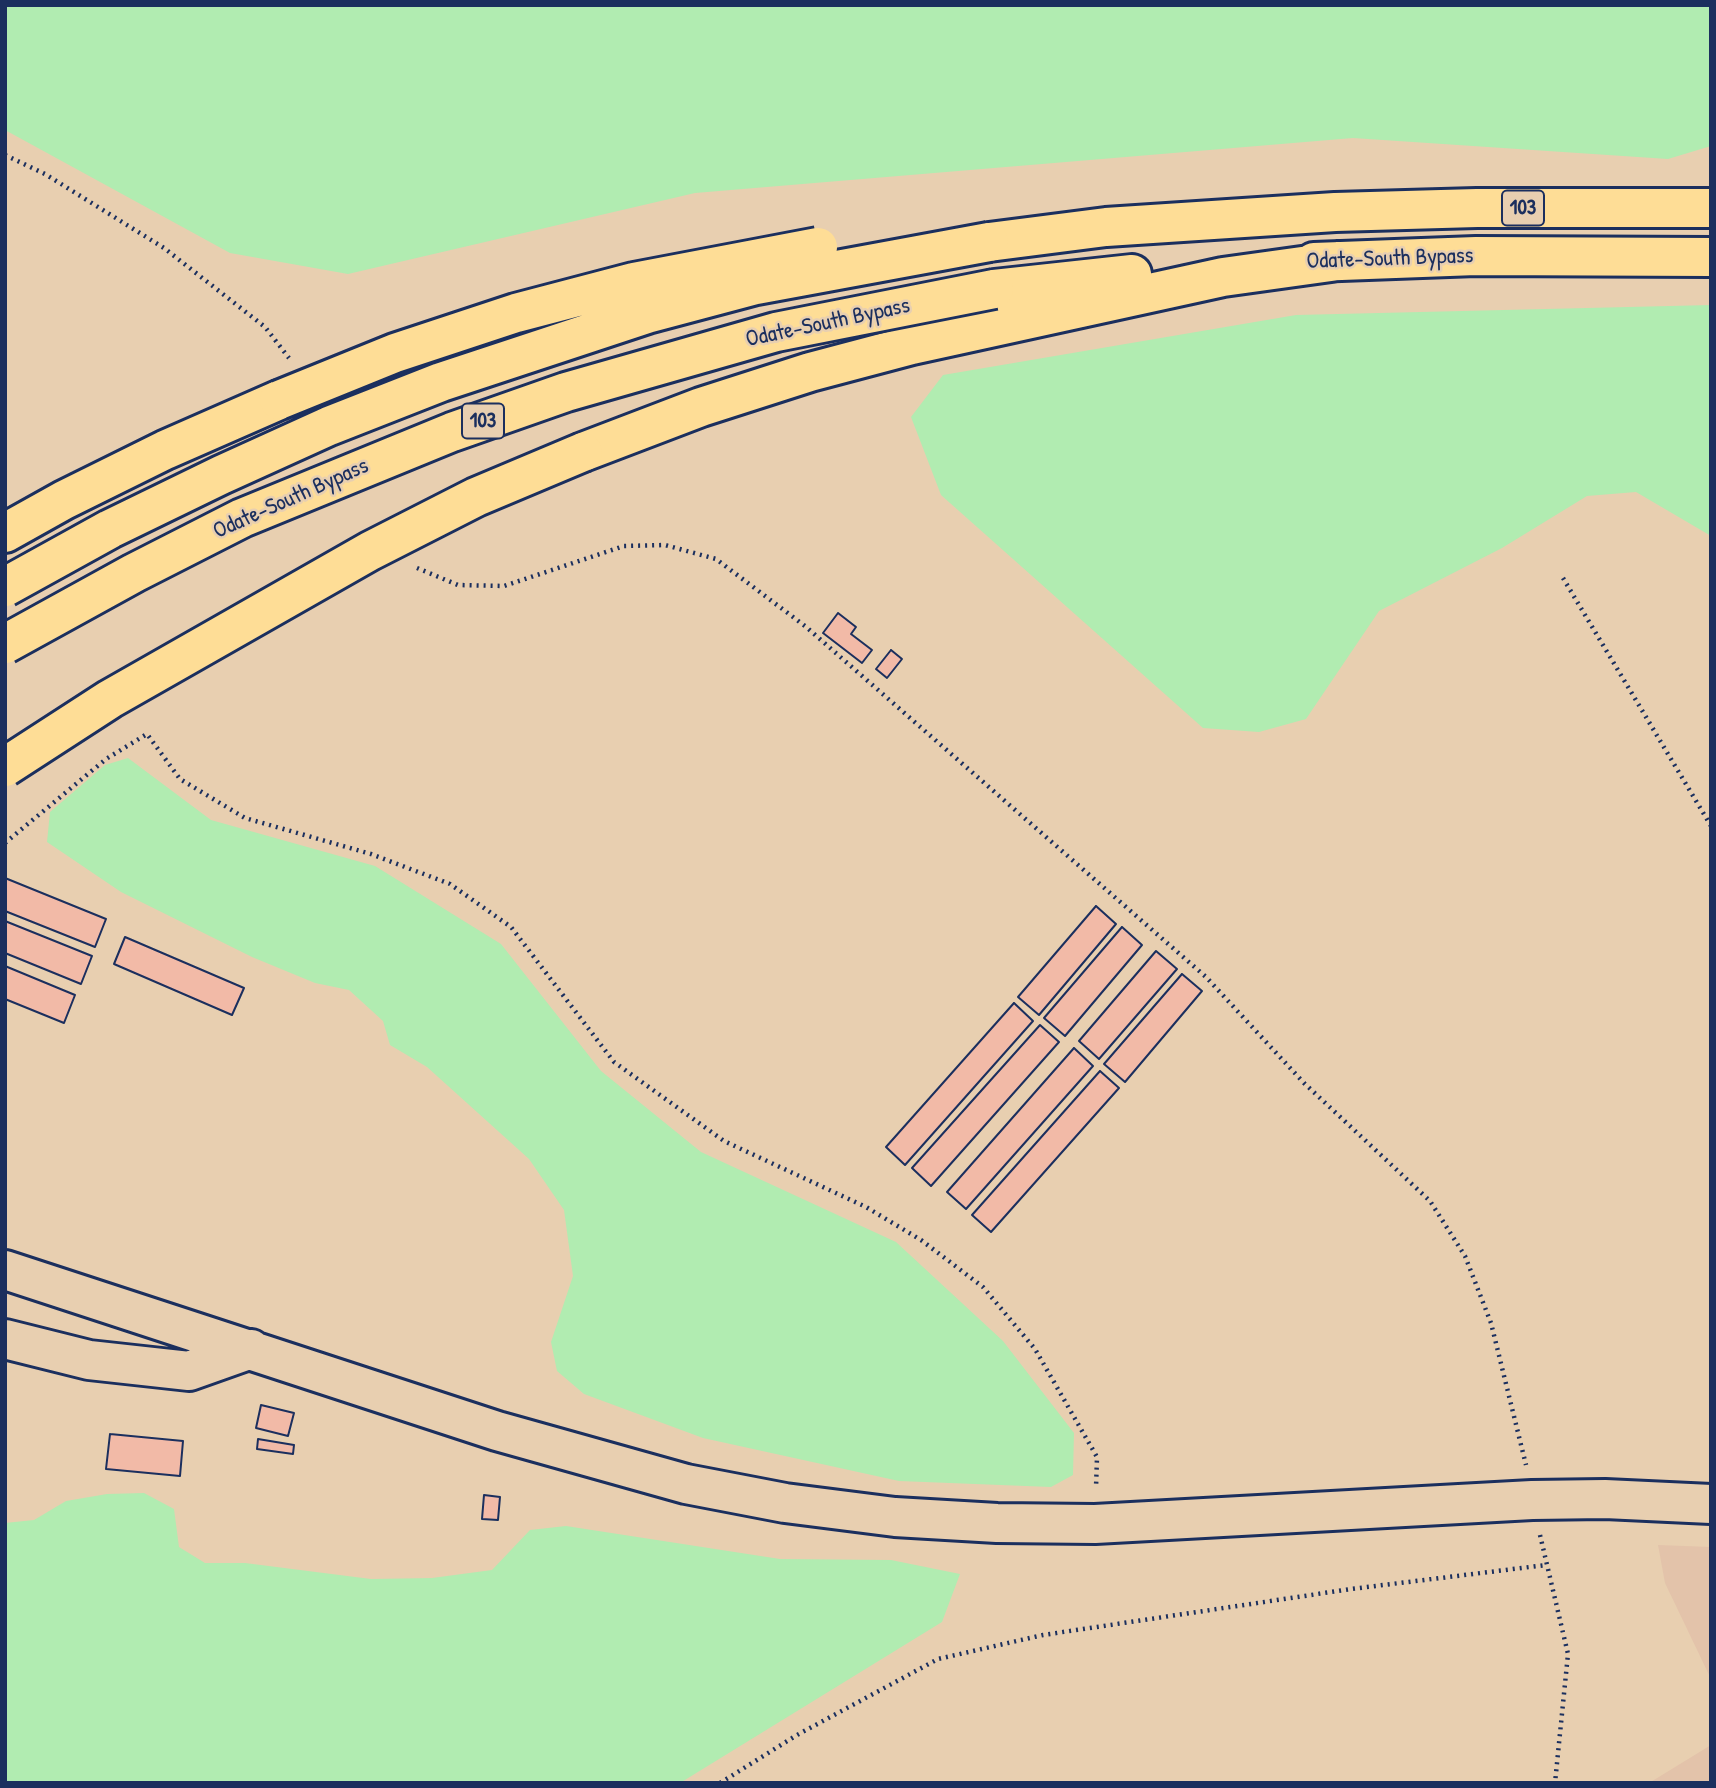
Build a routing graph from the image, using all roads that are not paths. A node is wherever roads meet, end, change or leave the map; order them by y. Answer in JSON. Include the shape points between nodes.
{"nodes":[{"id":1,"x":1711,"y":208,"type":"edge"},
{"id":2,"x":987,"y":232,"type":"junction"},
{"id":3,"x":1711,"y":257,"type":"edge"},
{"id":4,"x":998,"y":306,"type":"junction"},
{"id":5,"x":5,"y":533,"type":"edge"},
{"id":6,"x":5,"y":587,"type":"edge"},
{"id":7,"x":5,"y":644,"type":"edge"},
{"id":8,"x":5,"y":767,"type":"edge"},
{"id":9,"x":5,"y":1270,"type":"edge"},
{"id":10,"x":5,"y":1339,"type":"edge"},
{"id":11,"x":251,"y":1349,"type":"junction"},
{"id":12,"x":1711,"y":1504,"type":"edge"}],
"edges":[{"from":1,"to":2,"type":"highway","number":"103","via":[[1335,212],[1220,208],[1107,213]]},
{"from":2,"to":5,"type":"highway","bridge":true,"via":[[752,257],[516,313],[395,353],[266,405],[153,455]]},
{"from":2,"to":6,"type":"highway","number":"103","bridge":true,"via":[[647,313],[454,378],[329,426],[221,475]]},
{"from":3,"to":4,"type":"highway","name":"Odate-South Bypass","number":"103","via":[[1489,256],[1220,265]]},
{"from":4,"to":7,"type":"highway","name":"Odate-South Bypass","number":"103","bridge":true,"via":[[776,332],[632,371],[464,427],[242,519]]},
{"from":4,"to":8,"type":"highway","bridge":true,"via":[[701,407],[476,497],[245,620]]},
{"from":9,"to":11,"type":"street"},
{"from":10,"to":11,"type":"street","via":[[89,1360],[189,1371]]},
{"from":11,"to":12,"type":"street","via":[[497,1431],[686,1484],[895,1517],[1096,1524],[1532,1500]]}]}
